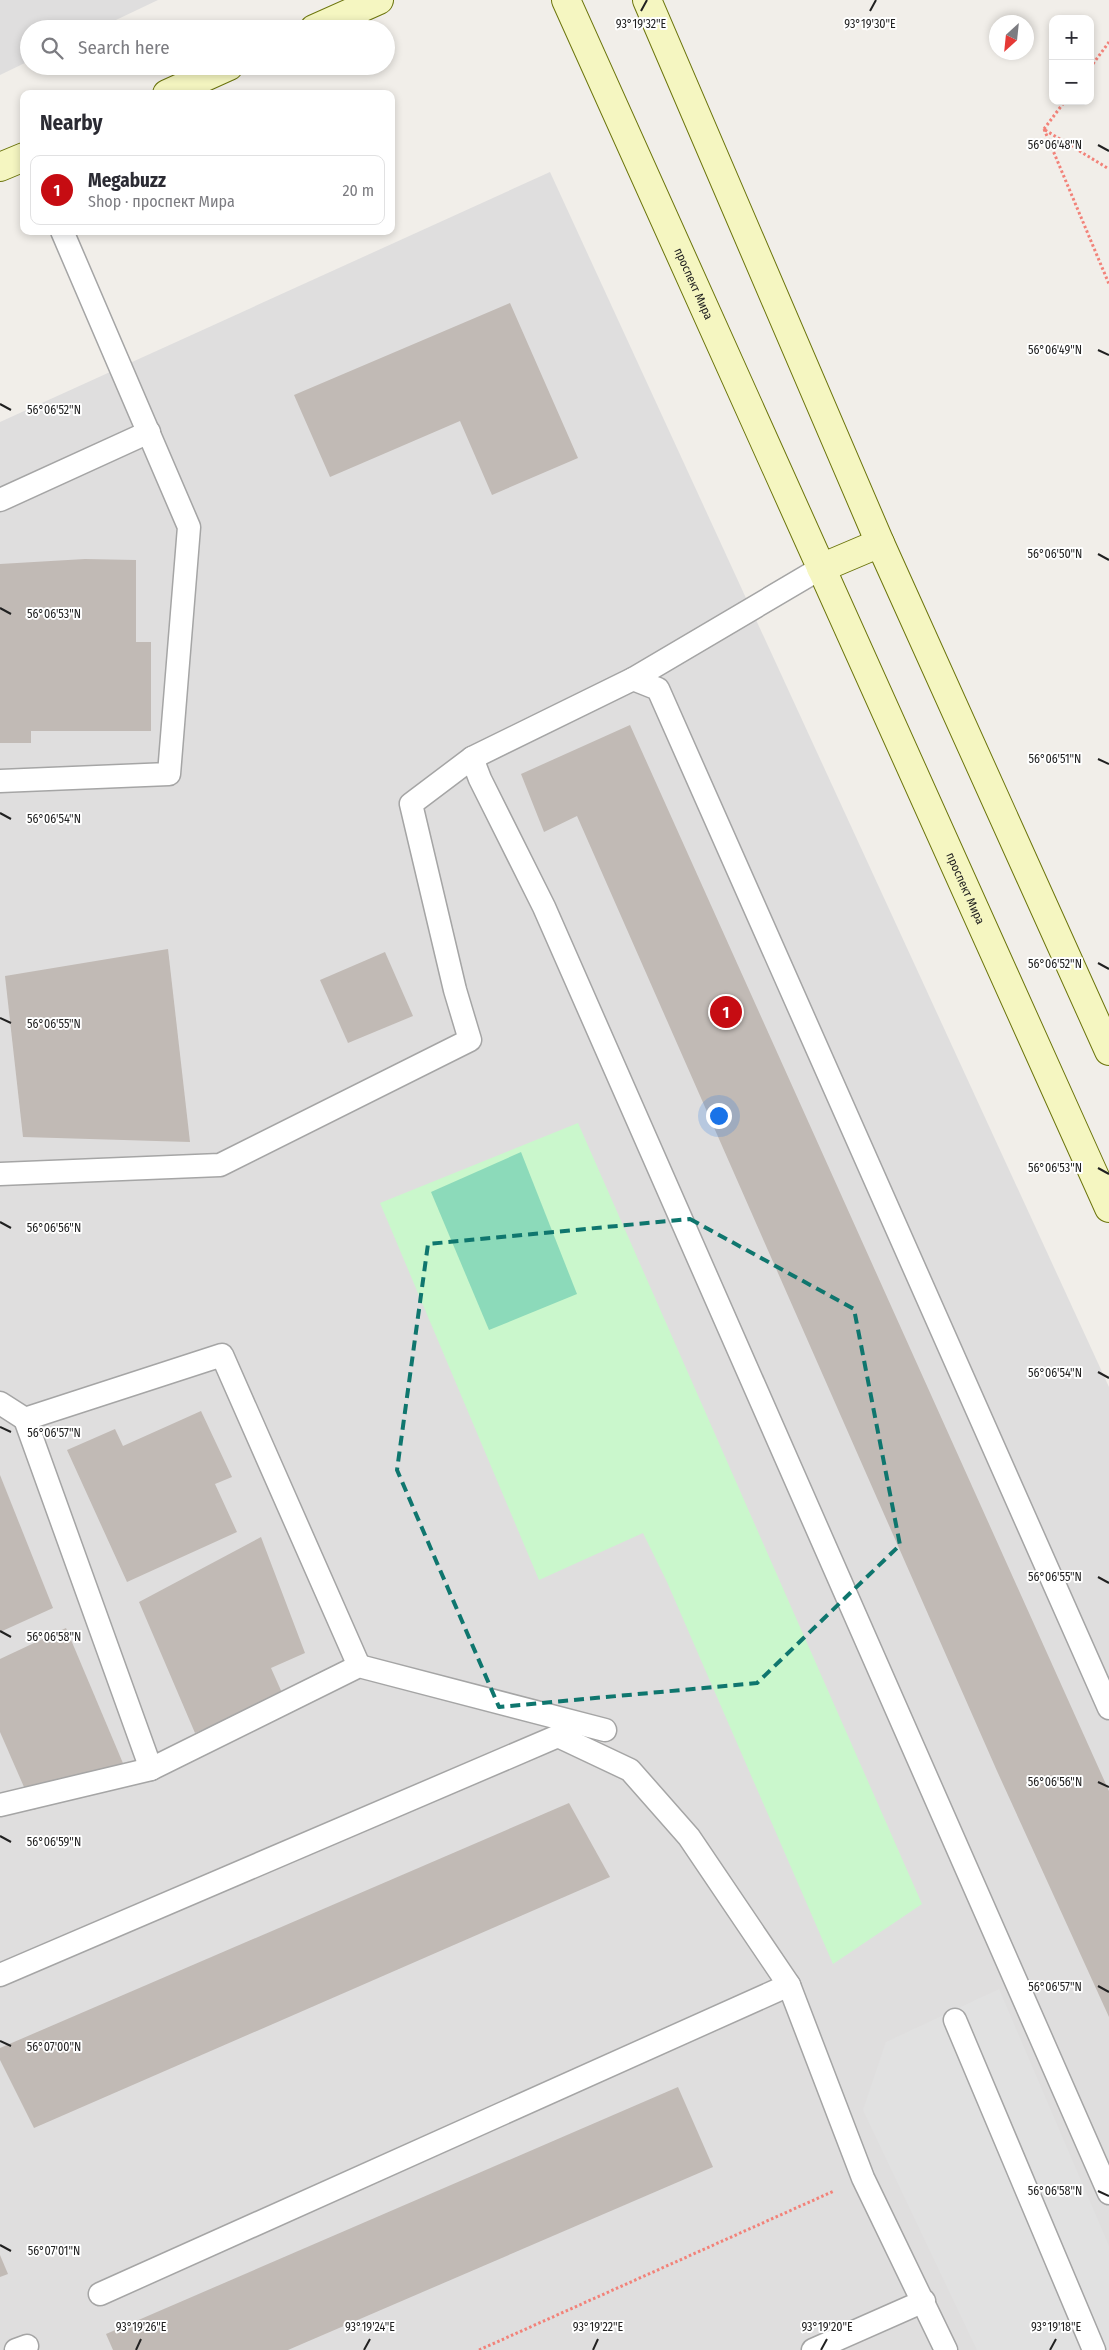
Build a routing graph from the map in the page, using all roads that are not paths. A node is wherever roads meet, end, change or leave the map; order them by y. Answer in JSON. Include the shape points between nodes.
{"nodes":[{"id":1,"x":379,"y":0,"type":"edge"},
{"id":2,"x":566,"y":0,"type":"edge"},
{"id":3,"x":647,"y":0,"type":"edge"},
{"id":4,"x":334,"y":20,"type":"edge"},
{"id":5,"x":209,"y":75,"type":"edge"},
{"id":6,"x":176,"y":90,"type":"edge"},
{"id":7,"x":20,"y":159,"type":"edge"},
{"id":8,"x":0,"y":168,"type":"edge"},
{"id":9,"x":64,"y":235,"type":"edge"},
{"id":10,"x":149,"y":432,"type":"junction"},
{"id":11,"x":0,"y":500,"type":"edge"},
{"id":12,"x":880,"y":542,"type":"junction"},
{"id":13,"x":821,"y":568,"type":"junction"},
{"id":14,"x":633,"y":679,"type":"junction"},
{"id":15,"x":472,"y":758,"type":"junction"},
{"id":16,"x":0,"y":780,"type":"edge"},
{"id":17,"x":1109,"y":1051,"type":"edge"},
{"id":18,"x":0,"y":1174,"type":"edge"},
{"id":19,"x":1109,"y":1208,"type":"edge"},
{"id":20,"x":0,"y":1403,"type":"edge"},
{"id":21,"x":25,"y":1419,"type":"junction"},
{"id":22,"x":359,"y":1666,"type":"junction"},
{"id":23,"x":1109,"y":1708,"type":"edge"},
{"id":24,"x":605,"y":1730,"type":"dead end"},
{"id":25,"x":151,"y":1769,"type":"junction"},
{"id":26,"x":0,"y":1805,"type":"edge"},
{"id":27,"x":0,"y":1975,"type":"edge"},
{"id":28,"x":789,"y":1985,"type":"junction"},
{"id":29,"x":955,"y":2020,"type":"dead end"},
{"id":30,"x":1109,"y":2192,"type":"edge"},
{"id":31,"x":100,"y":2294,"type":"dead end"},
{"id":32,"x":924,"y":2302,"type":"junction"},
{"id":33,"x":812,"y":2350,"type":"edge"},
{"id":34,"x":946,"y":2350,"type":"edge"},
{"id":35,"x":1094,"y":2350,"type":"edge"}],
"edges":[{"from":1,"to":4,"type":"main road"},
{"from":2,"to":13,"type":"main road","name":"проспект Мира"},
{"from":3,"to":12,"type":"main road"},
{"from":5,"to":6,"type":"main road"},
{"from":7,"to":8,"type":"main road"},
{"from":9,"to":10,"type":"lane"},
{"from":10,"to":11,"type":"lane"},
{"from":10,"to":16,"type":"lane","via":[[189,527],[169,774]]},
{"from":12,"to":13,"type":"main road"},
{"from":12,"to":17,"type":"main road"},
{"from":13,"to":14,"type":"lane"},
{"from":13,"to":19,"type":"main road","name":"проспект Мира"},
{"from":14,"to":15,"type":"lane"},
{"from":14,"to":23,"type":"lane","via":[[658,689]]},
{"from":15,"to":18,"type":"lane","via":[[411,804],[470,1040],[220,1165]]},
{"from":15,"to":30,"type":"lane","via":[[544,907]]},
{"from":20,"to":21,"type":"lane"},
{"from":21,"to":22,"type":"lane","via":[[222,1355]]},
{"from":21,"to":25,"type":"lane"},
{"from":22,"to":24,"type":"lane"},
{"from":22,"to":25,"type":"lane"},
{"from":25,"to":26,"type":"lane"},
{"from":27,"to":28,"type":"lane","via":[[558,1736],[630,1770],[689,1837]]},
{"from":28,"to":31,"type":"lane"},
{"from":28,"to":32,"type":"lane","via":[[863,2178]]},
{"from":29,"to":35,"type":"lane"},
{"from":32,"to":33,"type":"lane"},
{"from":32,"to":34,"type":"lane"}]}
